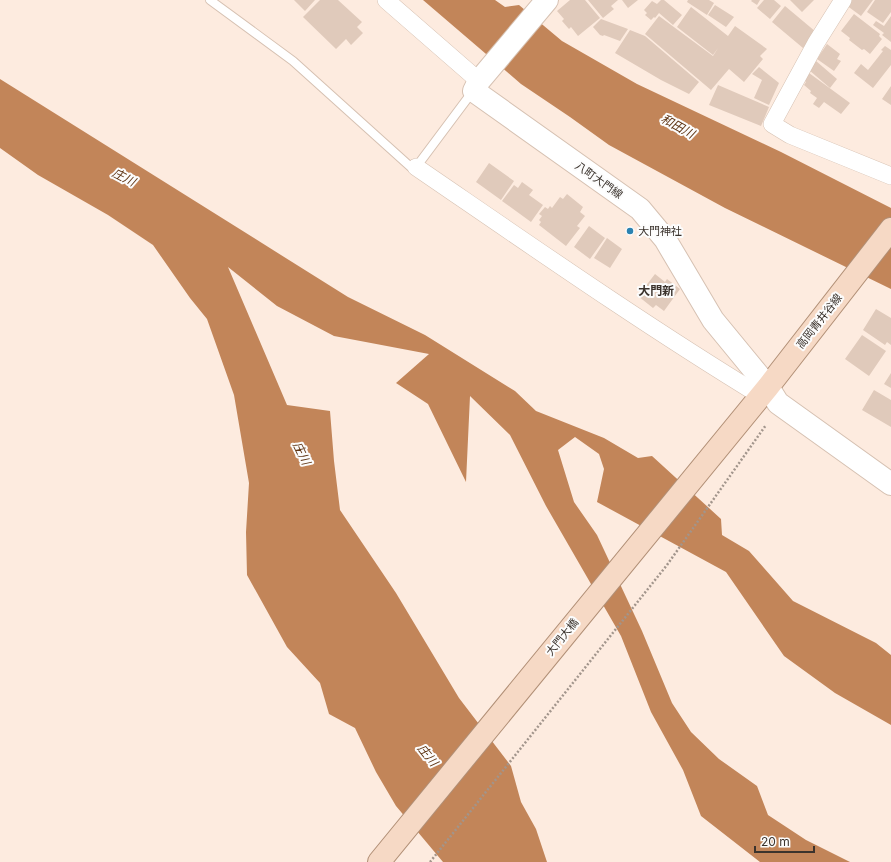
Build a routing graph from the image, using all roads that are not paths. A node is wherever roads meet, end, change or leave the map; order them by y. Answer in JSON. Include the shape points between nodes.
{"nodes":[{"id":1,"x":210,"y":0,"type":"edge"},
{"id":2,"x":386,"y":0,"type":"edge"},
{"id":3,"x":547,"y":0,"type":"edge"},
{"id":4,"x":843,"y":0,"type":"edge"},
{"id":5,"x":477,"y":86,"type":"junction"},
{"id":6,"x":416,"y":167,"type":"junction"},
{"id":7,"x":891,"y":176,"type":"edge"},
{"id":8,"x":891,"y":229,"type":"edge"},
{"id":9,"x":764,"y":392,"type":"junction"},
{"id":10,"x":746,"y":413,"type":"joint"},
{"id":11,"x":891,"y":484,"type":"edge"},
{"id":12,"x":379,"y":862,"type":"edge"}],
"edges":[{"from":1,"to":6,"type":"lane","via":[[293,61],[414,170]]},
{"from":2,"to":5,"type":"street"},
{"from":3,"to":5,"type":"main road"},
{"from":4,"to":7,"type":"street","via":[[816,43],[772,124],[790,135]]},
{"from":5,"to":6,"type":"lane"},
{"from":5,"to":9,"type":"main road","name":"八町大門線","via":[[640,208],[665,239],[713,320]]},
{"from":6,"to":9,"type":"street","via":[[725,374]]},
{"from":8,"to":9,"type":"main road","name":"高岡青井谷線"},
{"from":9,"to":10,"type":"main road","name":"高岡青井谷線"},
{"from":9,"to":11,"type":"main road","name":"八町大門線"},
{"from":10,"to":12,"type":"main road","name":"大門大橋"}]}
